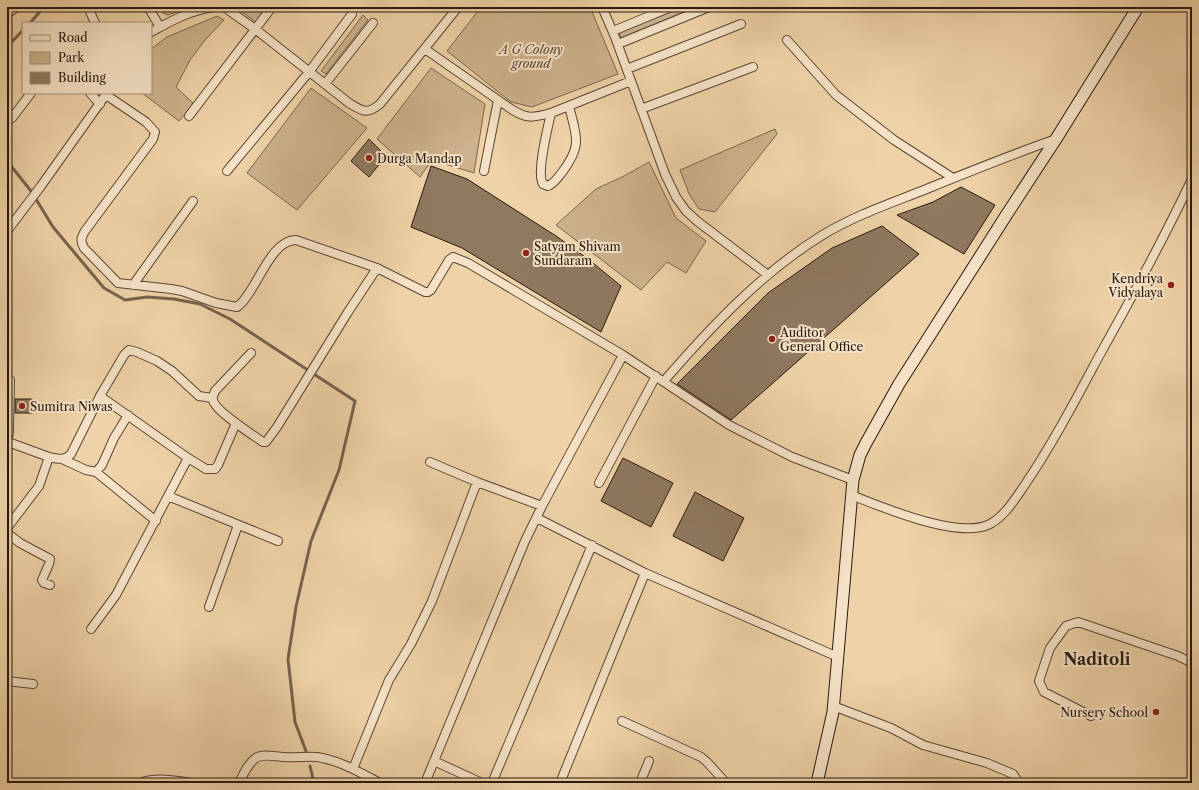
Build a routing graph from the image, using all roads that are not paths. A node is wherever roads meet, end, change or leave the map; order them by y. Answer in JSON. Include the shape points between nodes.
{"nodes":[{"id":1,"x":17,"y":7,"type":"edge"},
{"id":2,"x":88,"y":7,"type":"edge"},
{"id":3,"x":148,"y":7,"type":"edge"},
{"id":4,"x":214,"y":7,"type":"edge"},
{"id":5,"x":224,"y":7,"type":"edge"},
{"id":6,"x":272,"y":7,"type":"edge"},
{"id":7,"x":458,"y":7,"type":"edge"},
{"id":8,"x":602,"y":7,"type":"edge"},
{"id":9,"x":671,"y":7,"type":"edge"},
{"id":10,"x":709,"y":7,"type":"edge"},
{"id":11,"x":1138,"y":7,"type":"edge"},
{"id":12,"x":7,"y":14,"type":"edge"},
{"id":13,"x":352,"y":14,"type":"dead end"},
{"id":14,"x":95,"y":22,"type":"edge"},
{"id":15,"x":372,"y":23,"type":"dead end"},
{"id":16,"x":741,"y":24,"type":"dead end"},
{"id":17,"x":160,"y":27,"type":"junction"},
{"id":18,"x":255,"y":29,"type":"junction"},
{"id":19,"x":152,"y":31,"type":"edge"},
{"id":20,"x":613,"y":31,"type":"junction"},
{"id":21,"x":787,"y":40,"type":"dead end"},
{"id":22,"x":618,"y":44,"type":"junction"},
{"id":23,"x":425,"y":49,"type":"junction"},
{"id":24,"x":753,"y":67,"type":"dead end"},
{"id":25,"x":627,"y":69,"type":"junction"},
{"id":26,"x":309,"y":72,"type":"junction"},
{"id":27,"x":632,"y":81,"type":"junction"},
{"id":28,"x":325,"y":84,"type":"junction"},
{"id":29,"x":30,"y":94,"type":"edge"},
{"id":30,"x":91,"y":94,"type":"edge"},
{"id":31,"x":106,"y":94,"type":"edge"},
{"id":32,"x":498,"y":100,"type":"junction"},
{"id":33,"x":100,"y":104,"type":"junction"},
{"id":34,"x":569,"y":106,"type":"junction"},
{"id":35,"x":641,"y":109,"type":"junction"},
{"id":36,"x":551,"y":113,"type":"junction"},
{"id":37,"x":189,"y":116,"type":"dead end"},
{"id":38,"x":12,"y":118,"type":"dead end"},
{"id":39,"x":1056,"y":139,"type":"junction"},
{"id":40,"x":227,"y":171,"type":"dead end"},
{"id":41,"x":484,"y":171,"type":"dead end"},
{"id":42,"x":953,"y":178,"type":"junction"},
{"id":43,"x":1192,"y":179,"type":"edge"},
{"id":44,"x":193,"y":201,"type":"dead end"},
{"id":45,"x":7,"y":231,"type":"edge"},
{"id":46,"x":377,"y":268,"type":"junction"},
{"id":47,"x":768,"y":275,"type":"junction"},
{"id":48,"x":134,"y":285,"type":"junction"},
{"id":49,"x":251,"y":353,"type":"dead end"},
{"id":50,"x":623,"y":355,"type":"junction"},
{"id":51,"x":656,"y":376,"type":"junction"},
{"id":52,"x":10,"y":380,"type":"dead end"},
{"id":53,"x":664,"y":382,"type":"junction"},
{"id":54,"x":100,"y":396,"type":"junction"},
{"id":55,"x":212,"y":398,"type":"junction"},
{"id":56,"x":128,"y":415,"type":"junction"},
{"id":57,"x":236,"y":423,"type":"junction"},
{"id":58,"x":8,"y":445,"type":"edge"},
{"id":59,"x":49,"y":457,"type":"junction"},
{"id":60,"x":188,"y":458,"type":"junction"},
{"id":61,"x":62,"y":459,"type":"junction"},
{"id":62,"x":430,"y":462,"type":"dead end"},
{"id":63,"x":96,"y":472,"type":"junction"},
{"id":64,"x":853,"y":480,"type":"junction"},
{"id":65,"x":477,"y":482,"type":"junction"},
{"id":66,"x":599,"y":483,"type":"dead end"},
{"id":67,"x":851,"y":495,"type":"junction"},
{"id":68,"x":168,"y":496,"type":"junction"},
{"id":69,"x":542,"y":506,"type":"junction"},
{"id":70,"x":537,"y":518,"type":"junction"},
{"id":71,"x":156,"y":521,"type":"junction"},
{"id":72,"x":238,"y":526,"type":"junction"},
{"id":73,"x":7,"y":528,"type":"edge"},
{"id":74,"x":7,"y":533,"type":"edge"},
{"id":75,"x":278,"y":541,"type":"dead end"},
{"id":76,"x":592,"y":545,"type":"junction"},
{"id":77,"x":645,"y":573,"type":"junction"},
{"id":78,"x":50,"y":585,"type":"dead end"},
{"id":79,"x":209,"y":607,"type":"dead end"},
{"id":80,"x":91,"y":629,"type":"dead end"},
{"id":81,"x":838,"y":657,"type":"junction"},
{"id":82,"x":1192,"y":663,"type":"edge"},
{"id":83,"x":7,"y":681,"type":"edge"},
{"id":84,"x":33,"y":684,"type":"dead end"},
{"id":85,"x":833,"y":706,"type":"junction"},
{"id":86,"x":1091,"y":716,"type":"dead end"},
{"id":87,"x":622,"y":721,"type":"dead end"},
{"id":88,"x":434,"y":761,"type":"junction"},
{"id":89,"x":649,"y":761,"type":"dead end"},
{"id":90,"x":353,"y":769,"type":"junction"},
{"id":91,"x":140,"y":783,"type":"edge"},
{"id":92,"x":192,"y":783,"type":"edge"},
{"id":93,"x":240,"y":783,"type":"edge"},
{"id":94,"x":380,"y":783,"type":"edge"},
{"id":95,"x":425,"y":783,"type":"edge"},
{"id":96,"x":482,"y":783,"type":"edge"},
{"id":97,"x":492,"y":783,"type":"edge"},
{"id":98,"x":560,"y":783,"type":"edge"},
{"id":99,"x":640,"y":783,"type":"edge"},
{"id":100,"x":726,"y":783,"type":"edge"},
{"id":101,"x":817,"y":783,"type":"edge"},
{"id":102,"x":1019,"y":783,"type":"edge"}],
"edges":[{"from":1,"to":12,"type":"street"},
{"from":2,"to":14,"type":"street"},
{"from":3,"to":17,"type":"street"},
{"from":4,"to":17,"type":"street","via":[[199,9]]},
{"from":5,"to":18,"type":"street"},
{"from":6,"to":18,"type":"street"},
{"from":7,"to":23,"type":"street"},
{"from":8,"to":20,"type":"street"},
{"from":9,"to":20,"type":"street"},
{"from":10,"to":22,"type":"street"},
{"from":11,"to":39,"type":"street"},
{"from":13,"to":26,"type":"street"},
{"from":15,"to":28,"type":"street"},
{"from":16,"to":25,"type":"street"},
{"from":17,"to":19,"type":"street"},
{"from":18,"to":26,"type":"street"},
{"from":18,"to":37,"type":"street"},
{"from":20,"to":22,"type":"street"},
{"from":21,"to":42,"type":"street","via":[[836,95],[894,140]]},
{"from":22,"to":25,"type":"street"},
{"from":23,"to":28,"type":"street","via":[[380,104],[367,112]]},
{"from":23,"to":32,"type":"street"},
{"from":24,"to":35,"type":"street"},
{"from":25,"to":27,"type":"street"},
{"from":26,"to":28,"type":"street"},
{"from":26,"to":40,"type":"street"},
{"from":27,"to":34,"type":"street"},
{"from":27,"to":35,"type":"street"},
{"from":29,"to":38,"type":"street"},
{"from":30,"to":33,"type":"street"},
{"from":31,"to":33,"type":"street"},
{"from":31,"to":48,"type":"street","via":[[146,122],[155,135],[85,231],[81,241],[84,248],[114,280],[123,285]]},
{"from":32,"to":36,"type":"street","via":[[523,116]]},
{"from":32,"to":41,"type":"street"},
{"from":33,"to":45,"type":"street"},
{"from":34,"to":36,"type":"street"},
{"from":34,"to":36,"type":"street","via":[[576,135],[575,152],[560,175],[548,186],[541,182],[541,166]]},
{"from":35,"to":47,"type":"street","via":[[665,174],[686,211]]},
{"from":39,"to":42,"type":"street"},
{"from":39,"to":64,"type":"street","via":[[899,384],[860,455]]},
{"from":42,"to":47,"type":"street","via":[[872,210],[821,236]]},
{"from":43,"to":67,"type":"street","via":[[1167,231],[1075,402],[1042,460],[1002,514],[990,524],[959,528],[930,523]]},
{"from":44,"to":48,"type":"street"},
{"from":46,"to":48,"type":"street","via":[[290,240],[276,252],[237,307],[216,303],[182,291]]},
{"from":46,"to":50,"type":"street","via":[[428,292],[450,260],[456,257]]},
{"from":46,"to":57,"type":"street","via":[[266,442]]},
{"from":47,"to":53,"type":"street","via":[[745,294],[704,336]]},
{"from":49,"to":55,"type":"street","via":[[215,391]]},
{"from":50,"to":51,"type":"street"},
{"from":50,"to":69,"type":"street"},
{"from":51,"to":53,"type":"street"},
{"from":51,"to":66,"type":"street"},
{"from":52,"to":58,"type":"street"},
{"from":53,"to":64,"type":"street","via":[[729,425],[761,442],[792,457]]},
{"from":54,"to":55,"type":"street","via":[[129,350],[157,361],[199,396]]},
{"from":54,"to":56,"type":"street"},
{"from":54,"to":61,"type":"street","via":[[71,454]]},
{"from":55,"to":57,"type":"street"},
{"from":56,"to":60,"type":"street"},
{"from":56,"to":63,"type":"street"},
{"from":57,"to":60,"type":"street","via":[[215,469],[206,469]]},
{"from":58,"to":59,"type":"street"},
{"from":59,"to":61,"type":"street"},
{"from":59,"to":73,"type":"street","via":[[39,486]]},
{"from":60,"to":68,"type":"street"},
{"from":61,"to":63,"type":"street"},
{"from":62,"to":65,"type":"street"},
{"from":63,"to":71,"type":"street"},
{"from":64,"to":67,"type":"street"},
{"from":65,"to":69,"type":"street"},
{"from":65,"to":90,"type":"street","via":[[432,601],[411,644],[389,680]]},
{"from":67,"to":81,"type":"street"},
{"from":68,"to":71,"type":"street"},
{"from":68,"to":72,"type":"street"},
{"from":69,"to":70,"type":"street"},
{"from":70,"to":76,"type":"street"},
{"from":70,"to":88,"type":"street","via":[[525,541]]},
{"from":71,"to":80,"type":"street","via":[[116,595]]},
{"from":72,"to":75,"type":"street"},
{"from":72,"to":79,"type":"street"},
{"from":74,"to":78,"type":"street","via":[[50,559],[42,580]]},
{"from":76,"to":77,"type":"street"},
{"from":76,"to":97,"type":"street"},
{"from":77,"to":81,"type":"street"},
{"from":77,"to":98,"type":"street"},
{"from":81,"to":85,"type":"street"},
{"from":82,"to":86,"type":"street","via":[[1078,622],[1066,626],[1050,648],[1039,681],[1044,692]]},
{"from":83,"to":84,"type":"street"},
{"from":85,"to":101,"type":"street"},
{"from":85,"to":102,"type":"street","via":[[891,728],[923,745],[987,763],[1013,774]]},
{"from":87,"to":100,"type":"street","via":[[701,757]]},
{"from":88,"to":95,"type":"street"},
{"from":88,"to":96,"type":"street"},
{"from":89,"to":99,"type":"street"},
{"from":90,"to":93,"type":"street","via":[[324,758],[260,756],[248,768]]},
{"from":90,"to":94,"type":"street"},
{"from":91,"to":92,"type":"street","via":[[156,780]]}]}
